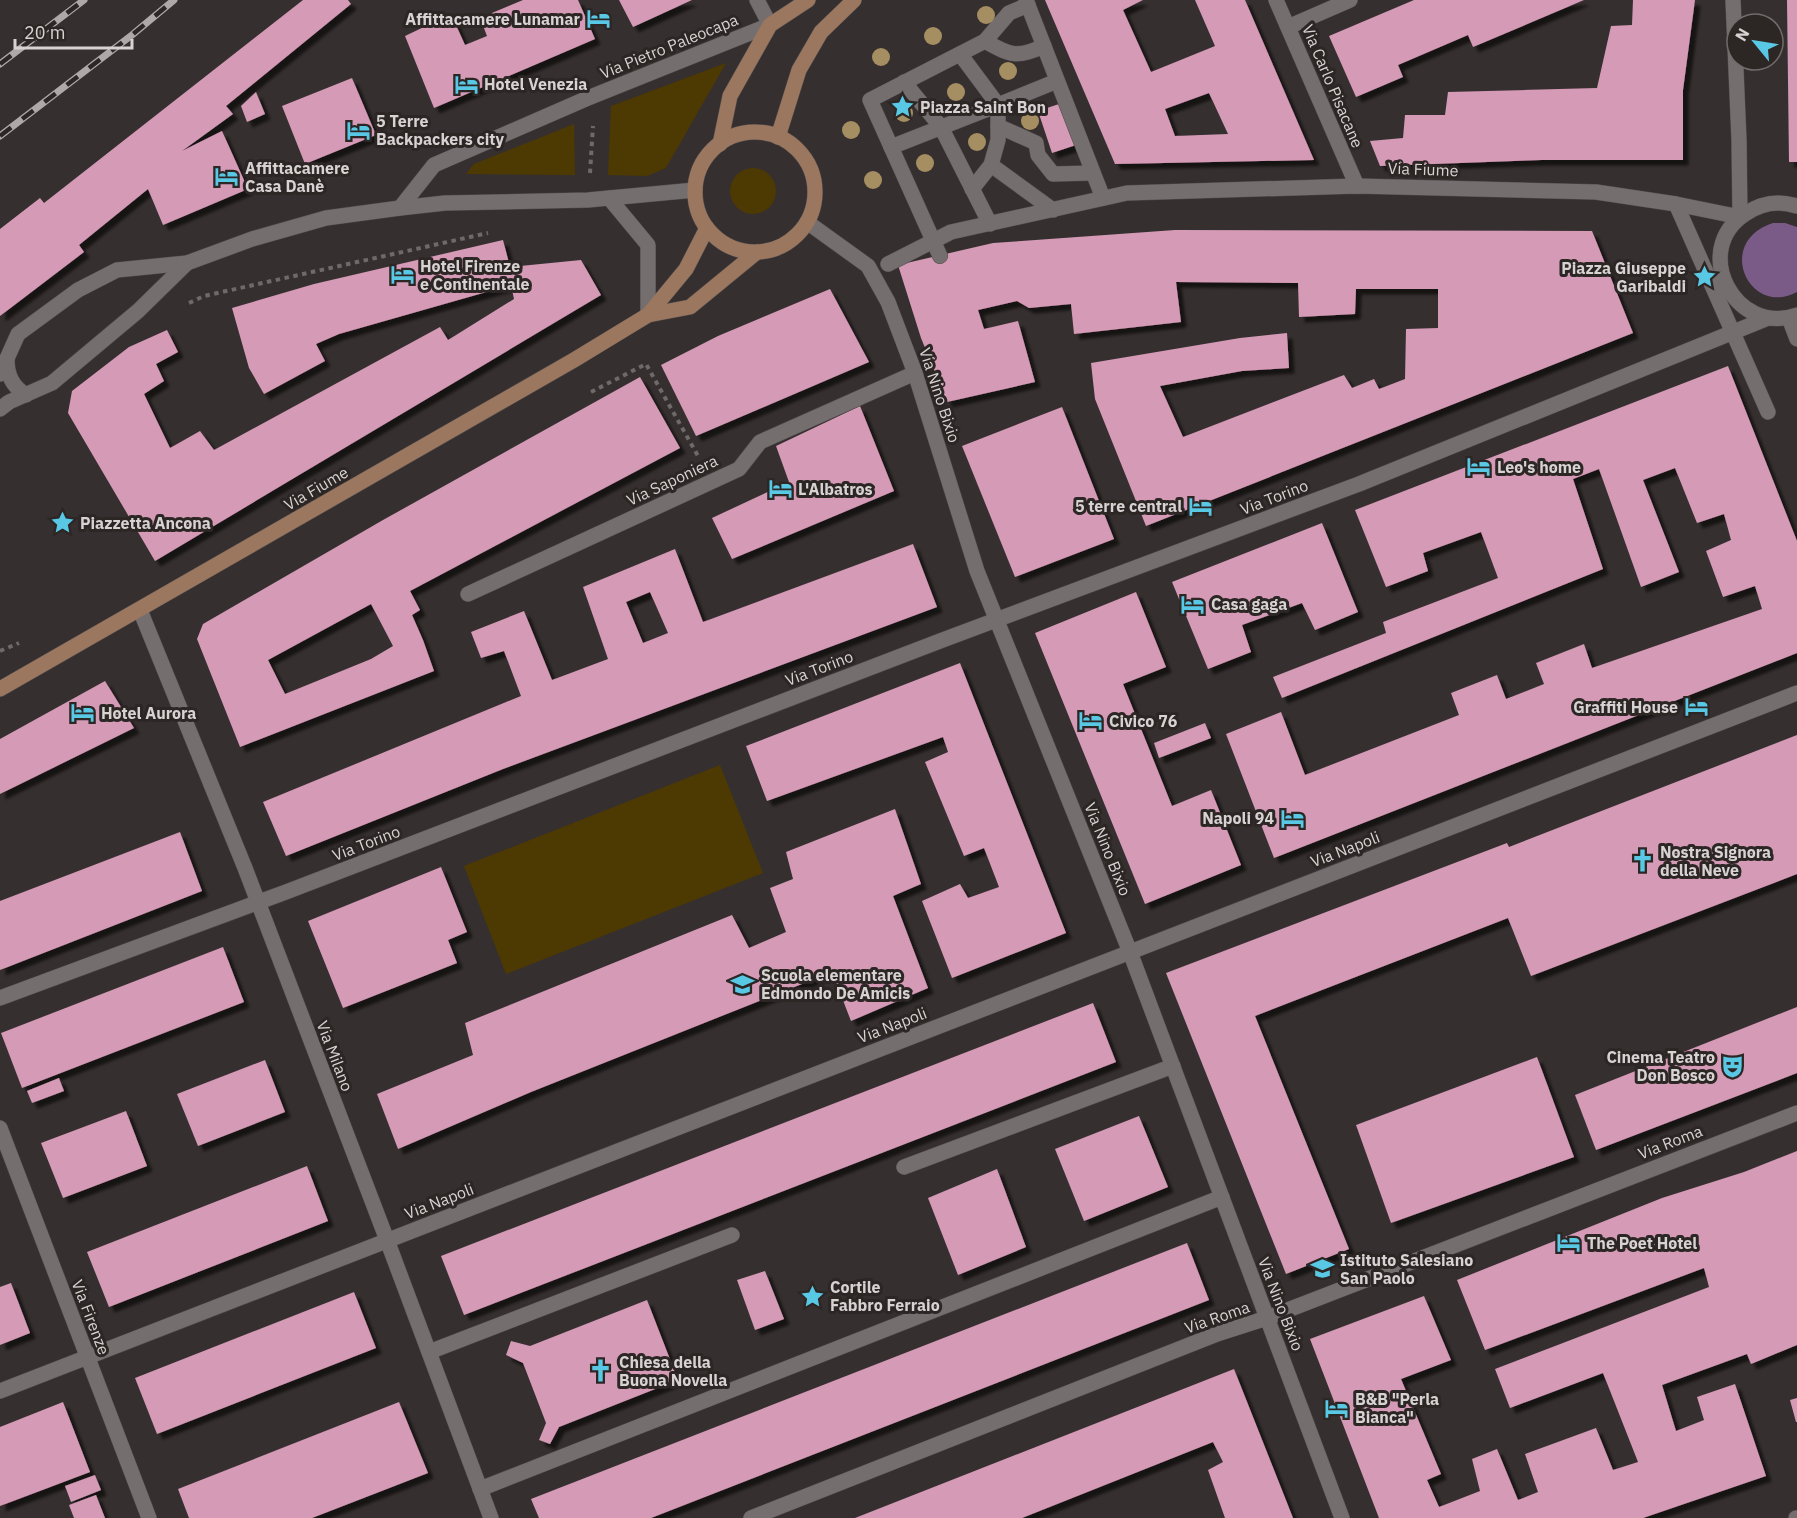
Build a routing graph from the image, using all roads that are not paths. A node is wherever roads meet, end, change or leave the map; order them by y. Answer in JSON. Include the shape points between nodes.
{"nodes":[{"id":1,"x":757,"y":0,"type":"edge"},
{"id":2,"x":808,"y":0,"type":"edge"},
{"id":3,"x":854,"y":0,"type":"edge"},
{"id":4,"x":1276,"y":0,"type":"edge"},
{"id":5,"x":1350,"y":0,"type":"edge"},
{"id":6,"x":1733,"y":0,"type":"edge"},
{"id":7,"x":1027,"y":3,"type":"edge"},
{"id":8,"x":770,"y":25,"type":"junction"},
{"id":9,"x":1288,"y":27,"type":"junction"},
{"id":10,"x":986,"y":41,"type":"junction"},
{"id":11,"x":1044,"y":46,"type":"junction"},
{"id":12,"x":960,"y":54,"type":"junction"},
{"id":13,"x":1057,"y":81,"type":"junction"},
{"id":14,"x":904,"y":82,"type":"junction"},
{"id":15,"x":998,"y":105,"type":"junction"},
{"id":16,"x":998,"y":126,"type":"junction"},
{"id":17,"x":941,"y":127,"type":"junction"},
{"id":18,"x":778,"y":137,"type":"junction"},
{"id":19,"x":720,"y":144,"type":"junction"},
{"id":20,"x":891,"y":147,"type":"junction"},
{"id":21,"x":991,"y":165,"type":"junction"},
{"id":22,"x":1094,"y":173,"type":"junction"},
{"id":23,"x":1357,"y":186,"type":"junction"},
{"id":24,"x":972,"y":189,"type":"junction"},
{"id":25,"x":695,"y":190,"type":"junction"},
{"id":26,"x":609,"y":198,"type":"junction"},
{"id":27,"x":1103,"y":198,"type":"junction"},
{"id":28,"x":1676,"y":204,"type":"junction"},
{"id":29,"x":1797,"y":206,"type":"edge"},
{"id":30,"x":400,"y":208,"type":"junction"},
{"id":31,"x":1053,"y":210,"type":"junction"},
{"id":32,"x":1740,"y":217,"type":"junction"},
{"id":33,"x":807,"y":222,"type":"junction"},
{"id":34,"x":990,"y":224,"type":"junction"},
{"id":35,"x":706,"y":228,"type":"junction"},
{"id":36,"x":937,"y":248,"type":"junction"},
{"id":37,"x":757,"y":252,"type":"junction"},
{"id":38,"x":187,"y":263,"type":"junction"},
{"id":39,"x":888,"y":264,"type":"dead end"},
{"id":40,"x":1713,"y":271,"type":"junction"},
{"id":41,"x":648,"y":315,"type":"junction"},
{"id":42,"x":1793,"y":316,"type":"edge"},
{"id":43,"x":1768,"y":318,"type":"junction"},
{"id":44,"x":1733,"y":333,"type":"junction"},
{"id":45,"x":1797,"y":339,"type":"edge"},
{"id":46,"x":7,"y":359,"type":"junction"},
{"id":47,"x":0,"y":374,"type":"edge"},
{"id":48,"x":915,"y":374,"type":"junction"},
{"id":49,"x":26,"y":395,"type":"junction"},
{"id":50,"x":0,"y":410,"type":"edge"},
{"id":51,"x":1768,"y":412,"type":"dead end"},
{"id":52,"x":468,"y":594,"type":"dead end"},
{"id":53,"x":140,"y":610,"type":"junction"},
{"id":54,"x":996,"y":621,"type":"junction"},
{"id":55,"x":0,"y":689,"type":"edge"},
{"id":56,"x":1797,"y":693,"type":"edge"},
{"id":57,"x":258,"y":903,"type":"junction"},
{"id":58,"x":1130,"y":952,"type":"junction"},
{"id":59,"x":0,"y":998,"type":"edge"},
{"id":60,"x":1173,"y":1065,"type":"junction"},
{"id":61,"x":1797,"y":1113,"type":"edge"},
{"id":62,"x":0,"y":1128,"type":"edge"},
{"id":63,"x":904,"y":1167,"type":"dead end"},
{"id":64,"x":1222,"y":1197,"type":"junction"},
{"id":65,"x":732,"y":1235,"type":"dead end"},
{"id":66,"x":387,"y":1240,"type":"junction"},
{"id":67,"x":1268,"y":1318,"type":"junction"},
{"id":68,"x":429,"y":1352,"type":"junction"},
{"id":69,"x":87,"y":1358,"type":"junction"},
{"id":70,"x":0,"y":1391,"type":"edge"},
{"id":71,"x":480,"y":1490,"type":"junction"},
{"id":72,"x":149,"y":1518,"type":"edge"},
{"id":73,"x":491,"y":1518,"type":"edge"},
{"id":74,"x":751,"y":1518,"type":"edge"},
{"id":75,"x":1342,"y":1518,"type":"edge"}],
"edges":[{"from":1,"to":8,"type":"street"},
{"from":2,"to":8,"type":"street"},
{"from":3,"to":18,"type":"street","via":[[821,32],[799,70]]},
{"from":4,"to":9,"type":"street","name":"Via Carlo Pisacane"},
{"from":5,"to":9,"type":"street"},
{"from":6,"to":32,"type":"street"},
{"from":7,"to":10,"type":"street","via":[[1009,13]]},
{"from":7,"to":11,"type":"street"},
{"from":8,"to":19,"type":"street","via":[[730,96]]},
{"from":8,"to":30,"type":"street","name":"Via Pietro Paleocapa","via":[[434,165]]},
{"from":9,"to":23,"type":"street","name":"Via Carlo Pisacane"},
{"from":10,"to":11,"type":"street","via":[[1003,52],[1025,55]]},
{"from":10,"to":12,"type":"street"},
{"from":11,"to":13,"type":"street"},
{"from":12,"to":14,"type":"street"},
{"from":12,"to":15,"type":"street"},
{"from":13,"to":15,"type":"street"},
{"from":13,"to":22,"type":"street"},
{"from":14,"to":17,"type":"street"},
{"from":14,"to":20,"type":"street","via":[[870,100]]},
{"from":15,"to":16,"type":"street"},
{"from":15,"to":17,"type":"street"},
{"from":16,"to":21,"type":"street"},
{"from":16,"to":22,"type":"street","via":[[1036,143],[1038,154],[1053,174]]},
{"from":17,"to":20,"type":"street"},
{"from":17,"to":24,"type":"street"},
{"from":18,"to":19,"type":"street","via":[[752,133]]},
{"from":18,"to":33,"type":"street","via":[[800,153],[812,174],[814,204]]},
{"from":19,"to":25,"type":"street","via":[[704,160]]},
{"from":20,"to":36,"type":"street"},
{"from":21,"to":24,"type":"street"},
{"from":21,"to":31,"type":"street"},
{"from":22,"to":27,"type":"street"},
{"from":23,"to":27,"type":"street","name":"Via Fiume","via":[[1126,193]]},
{"from":23,"to":28,"type":"street","name":"Via Fiume","via":[[1596,192]]},
{"from":24,"to":34,"type":"street"},
{"from":25,"to":26,"type":"street"},
{"from":25,"to":35,"type":"street"},
{"from":26,"to":30,"type":"street"},
{"from":26,"to":41,"type":"street","via":[[648,244]]},
{"from":27,"to":31,"type":"street"},
{"from":28,"to":32,"type":"street","name":"Via Fiume"},
{"from":28,"to":40,"type":"street"},
{"from":29,"to":32,"type":"street","via":[[1769,203]]},
{"from":30,"to":38,"type":"street","via":[[326,219],[252,239]]},
{"from":31,"to":34,"type":"street"},
{"from":32,"to":40,"type":"street","via":[[1730,227]]},
{"from":33,"to":37,"type":"street","via":[[792,240]]},
{"from":33,"to":48,"type":"street","name":"Via Nino Bixio","via":[[868,266],[888,302]]},
{"from":34,"to":36,"type":"street","via":[[951,232]]},
{"from":35,"to":37,"type":"street","via":[[725,245]]},
{"from":35,"to":41,"type":"street","name":"Via Fiume","via":[[686,269]]},
{"from":36,"to":39,"type":"street"},
{"from":37,"to":41,"type":"street","name":"Via Fiume","via":[[690,307]]},
{"from":38,"to":46,"type":"street","via":[[117,270],[78,290],[18,334]]},
{"from":38,"to":49,"type":"street","via":[[138,311],[52,383]]},
{"from":40,"to":43,"type":"street","via":[[1736,301]]},
{"from":40,"to":44,"type":"street"},
{"from":41,"to":53,"type":"street","name":"Via Fiume"},
{"from":42,"to":43,"type":"street"},
{"from":42,"to":45,"type":"street"},
{"from":43,"to":44,"type":"street"},
{"from":44,"to":51,"type":"street"},
{"from":44,"to":54,"type":"street","name":"Via Torino","via":[[1359,484]]},
{"from":46,"to":47,"type":"street"},
{"from":46,"to":49,"type":"street","via":[[12,381]]},
{"from":48,"to":52,"type":"street","name":"Via Saponiera","via":[[760,442],[739,469]]},
{"from":48,"to":54,"type":"street","name":"Via Nino Bixio"},
{"from":49,"to":50,"type":"street"},
{"from":53,"to":55,"type":"street","name":"Via Fiume"},
{"from":53,"to":57,"type":"street","name":"Via Milano"},
{"from":54,"to":57,"type":"street","name":"Via Torino"},
{"from":54,"to":58,"type":"street","name":"Via Nino Bixio"},
{"from":56,"to":58,"type":"street","name":"Via Napoli"},
{"from":57,"to":59,"type":"street","name":"Via Torino"},
{"from":57,"to":66,"type":"street","name":"Via Milano"},
{"from":58,"to":60,"type":"street","name":"Via Nino Bixio"},
{"from":58,"to":66,"type":"street","name":"Via Napoli"},
{"from":60,"to":63,"type":"street"},
{"from":60,"to":64,"type":"street","name":"Via Nino Bixio"},
{"from":61,"to":67,"type":"street","name":"Via Roma"},
{"from":62,"to":69,"type":"street","name":"Via Firenze"},
{"from":64,"to":67,"type":"street","name":"Via Nino Bixio"},
{"from":64,"to":71,"type":"street"},
{"from":65,"to":68,"type":"street"},
{"from":66,"to":68,"type":"street","name":"Via Milano"},
{"from":66,"to":69,"type":"street","name":"Via Napoli"},
{"from":67,"to":74,"type":"street","name":"Via Roma","via":[[1218,1334]]},
{"from":67,"to":75,"type":"street","name":"Via Nino Bixio"},
{"from":68,"to":71,"type":"street","name":"Via Milano"},
{"from":69,"to":70,"type":"street","name":"Via Napoli"},
{"from":69,"to":72,"type":"street","name":"Via Firenze"},
{"from":71,"to":73,"type":"street","name":"Via Milano"}]}
